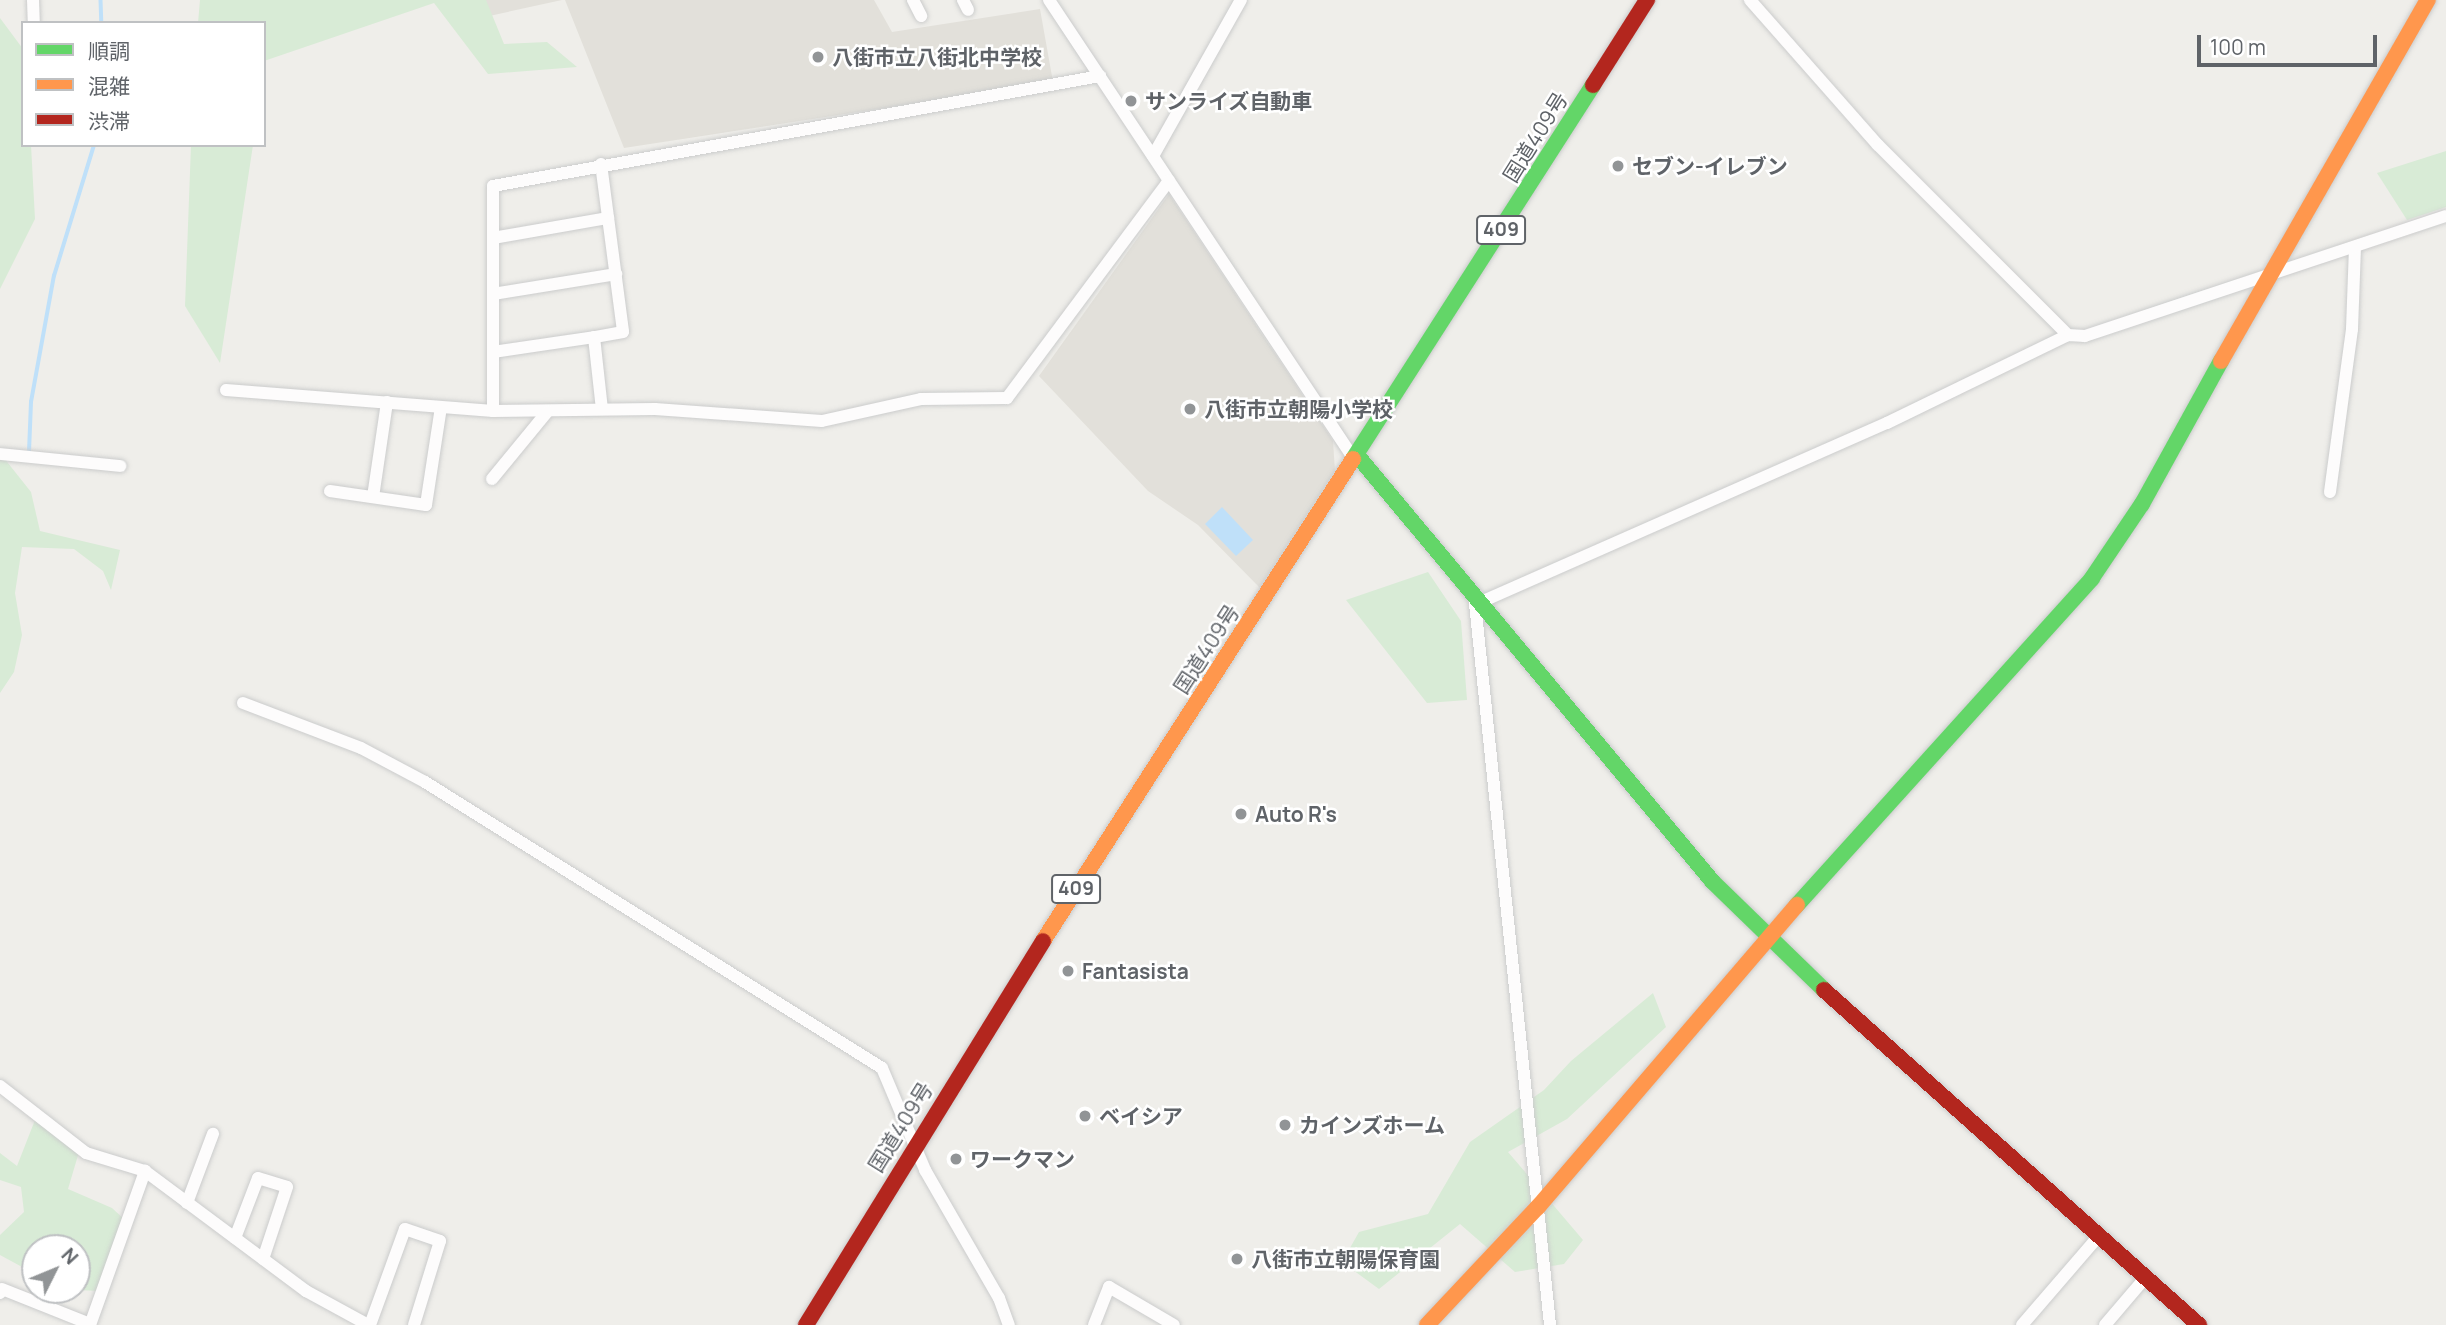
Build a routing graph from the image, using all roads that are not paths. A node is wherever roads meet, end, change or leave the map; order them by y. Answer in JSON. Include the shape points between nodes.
{"nodes":[{"id":1,"x":33,"y":0,"type":"edge"},
{"id":2,"x":913,"y":0,"type":"edge"},
{"id":3,"x":1049,"y":0,"type":"edge"},
{"id":4,"x":1241,"y":0,"type":"edge"},
{"id":5,"x":1647,"y":0,"type":"edge"},
{"id":6,"x":1750,"y":0,"type":"edge"},
{"id":7,"x":2428,"y":0,"type":"edge"},
{"id":8,"x":921,"y":16,"type":"dead end"},
{"id":9,"x":34,"y":21,"type":"edge"},
{"id":10,"x":1100,"y":76,"type":"junction"},
{"id":11,"x":1153,"y":156,"type":"junction"},
{"id":12,"x":601,"y":164,"type":"junction"},
{"id":13,"x":1169,"y":181,"type":"junction"},
{"id":14,"x":2446,"y":216,"type":"edge"},
{"id":15,"x":608,"y":218,"type":"junction"},
{"id":16,"x":493,"y":238,"type":"junction"},
{"id":17,"x":2355,"y":247,"type":"junction"},
{"id":18,"x":615,"y":274,"type":"junction"},
{"id":19,"x":2266,"y":278,"type":"junction"},
{"id":20,"x":493,"y":294,"type":"junction"},
{"id":21,"x":2068,"y":335,"type":"junction"},
{"id":22,"x":594,"y":337,"type":"junction"},
{"id":23,"x":493,"y":352,"type":"junction"},
{"id":24,"x":226,"y":390,"type":"dead end"},
{"id":25,"x":387,"y":402,"type":"junction"},
{"id":26,"x":441,"y":407,"type":"junction"},
{"id":27,"x":602,"y":409,"type":"junction"},
{"id":28,"x":493,"y":411,"type":"junction"},
{"id":29,"x":547,"y":412,"type":"junction"},
{"id":30,"x":0,"y":454,"type":"edge"},
{"id":31,"x":1356,"y":457,"type":"junction"},
{"id":32,"x":120,"y":466,"type":"dead end"},
{"id":33,"x":492,"y":479,"type":"dead end"},
{"id":34,"x":330,"y":491,"type":"dead end"},
{"id":35,"x":2330,"y":492,"type":"dead end"},
{"id":36,"x":373,"y":497,"type":"junction"},
{"id":37,"x":1478,"y":596,"type":"junction"},
{"id":38,"x":243,"y":703,"type":"dead end"},
{"id":39,"x":1767,"y":939,"type":"junction"},
{"id":40,"x":0,"y":1086,"type":"edge"},
{"id":41,"x":214,"y":1134,"type":"dead end"},
{"id":42,"x":913,"y":1145,"type":"junction"},
{"id":43,"x":145,"y":1171,"type":"junction"},
{"id":44,"x":187,"y":1203,"type":"junction"},
{"id":45,"x":1538,"y":1207,"type":"junction"},
{"id":46,"x":2098,"y":1237,"type":"junction"},
{"id":47,"x":234,"y":1238,"type":"junction"},
{"id":48,"x":263,"y":1259,"type":"junction"},
{"id":49,"x":2145,"y":1278,"type":"junction"},
{"id":50,"x":0,"y":1293,"type":"edge"},
{"id":51,"x":362,"y":1323,"type":"edge"},
{"id":52,"x":90,"y":1324,"type":"edge"},
{"id":53,"x":414,"y":1325,"type":"edge"},
{"id":54,"x":806,"y":1325,"type":"edge"},
{"id":55,"x":1009,"y":1325,"type":"edge"},
{"id":56,"x":1094,"y":1325,"type":"edge"},
{"id":57,"x":1174,"y":1325,"type":"edge"},
{"id":58,"x":1427,"y":1325,"type":"edge"},
{"id":59,"x":1550,"y":1325,"type":"edge"},
{"id":60,"x":2022,"y":1325,"type":"edge"},
{"id":61,"x":2105,"y":1325,"type":"edge"},
{"id":62,"x":2199,"y":1325,"type":"edge"}],
"edges":[{"from":1,"to":9,"type":"street"},
{"from":2,"to":8,"type":"street"},
{"from":3,"to":10,"type":"street"},
{"from":4,"to":11,"type":"street"},
{"from":5,"to":31,"type":"main road","name":"国道409号","number":"409"},
{"from":6,"to":21,"type":"street","via":[[1878,145]]},
{"from":7,"to":19,"type":"main road"},
{"from":10,"to":11,"type":"street"},
{"from":10,"to":12,"type":"street"},
{"from":11,"to":13,"type":"street"},
{"from":12,"to":15,"type":"street"},
{"from":12,"to":16,"type":"street","via":[[493,186]]},
{"from":13,"to":27,"type":"street","via":[[1007,398],[920,399],[822,421]]},
{"from":13,"to":31,"type":"street"},
{"from":14,"to":17,"type":"street"},
{"from":15,"to":16,"type":"street"},
{"from":15,"to":18,"type":"street"},
{"from":16,"to":20,"type":"street"},
{"from":17,"to":19,"type":"street"},
{"from":17,"to":35,"type":"street","via":[[2353,329]]},
{"from":18,"to":20,"type":"street"},
{"from":18,"to":22,"type":"street","via":[[623,332]]},
{"from":19,"to":21,"type":"street","via":[[2085,336]]},
{"from":19,"to":39,"type":"main road","via":[[2142,504],[2092,578]]},
{"from":20,"to":23,"type":"street"},
{"from":21,"to":37,"type":"street","via":[[1887,423]]},
{"from":22,"to":23,"type":"street"},
{"from":22,"to":27,"type":"street"},
{"from":23,"to":28,"type":"street"},
{"from":24,"to":25,"type":"street"},
{"from":25,"to":26,"type":"street"},
{"from":25,"to":36,"type":"street"},
{"from":26,"to":28,"type":"street"},
{"from":26,"to":36,"type":"street","via":[[426,505]]},
{"from":27,"to":29,"type":"street"},
{"from":28,"to":29,"type":"street"},
{"from":29,"to":33,"type":"street"},
{"from":30,"to":32,"type":"street"},
{"from":31,"to":37,"type":"main road"},
{"from":31,"to":42,"type":"main road","name":"国道409号","number":"409"},
{"from":34,"to":36,"type":"street"},
{"from":37,"to":39,"type":"main road","via":[[1712,881]]},
{"from":37,"to":45,"type":"street"},
{"from":38,"to":42,"type":"street","via":[[361,748],[425,782],[883,1068]]},
{"from":39,"to":45,"type":"main road"},
{"from":39,"to":46,"type":"main road"},
{"from":40,"to":43,"type":"street","via":[[86,1153]]},
{"from":41,"to":44,"type":"street"},
{"from":42,"to":54,"type":"main road","name":"国道409号","number":"409"},
{"from":42,"to":55,"type":"street","via":[[947,1214],[999,1298]]},
{"from":43,"to":44,"type":"street"},
{"from":43,"to":52,"type":"street"},
{"from":44,"to":47,"type":"street"},
{"from":45,"to":58,"type":"main road"},
{"from":45,"to":59,"type":"street"},
{"from":46,"to":49,"type":"main road"},
{"from":46,"to":60,"type":"street"},
{"from":47,"to":48,"type":"street"},
{"from":47,"to":48,"type":"street","via":[[258,1178],[288,1187]]},
{"from":48,"to":51,"type":"street","via":[[306,1291]]},
{"from":49,"to":61,"type":"street"},
{"from":49,"to":62,"type":"main road"},
{"from":50,"to":52,"type":"street","via":[[2,1289]]},
{"from":51,"to":53,"type":"street","via":[[405,1229],[440,1241]]},
{"from":56,"to":57,"type":"street","via":[[1110,1287]]}]}
